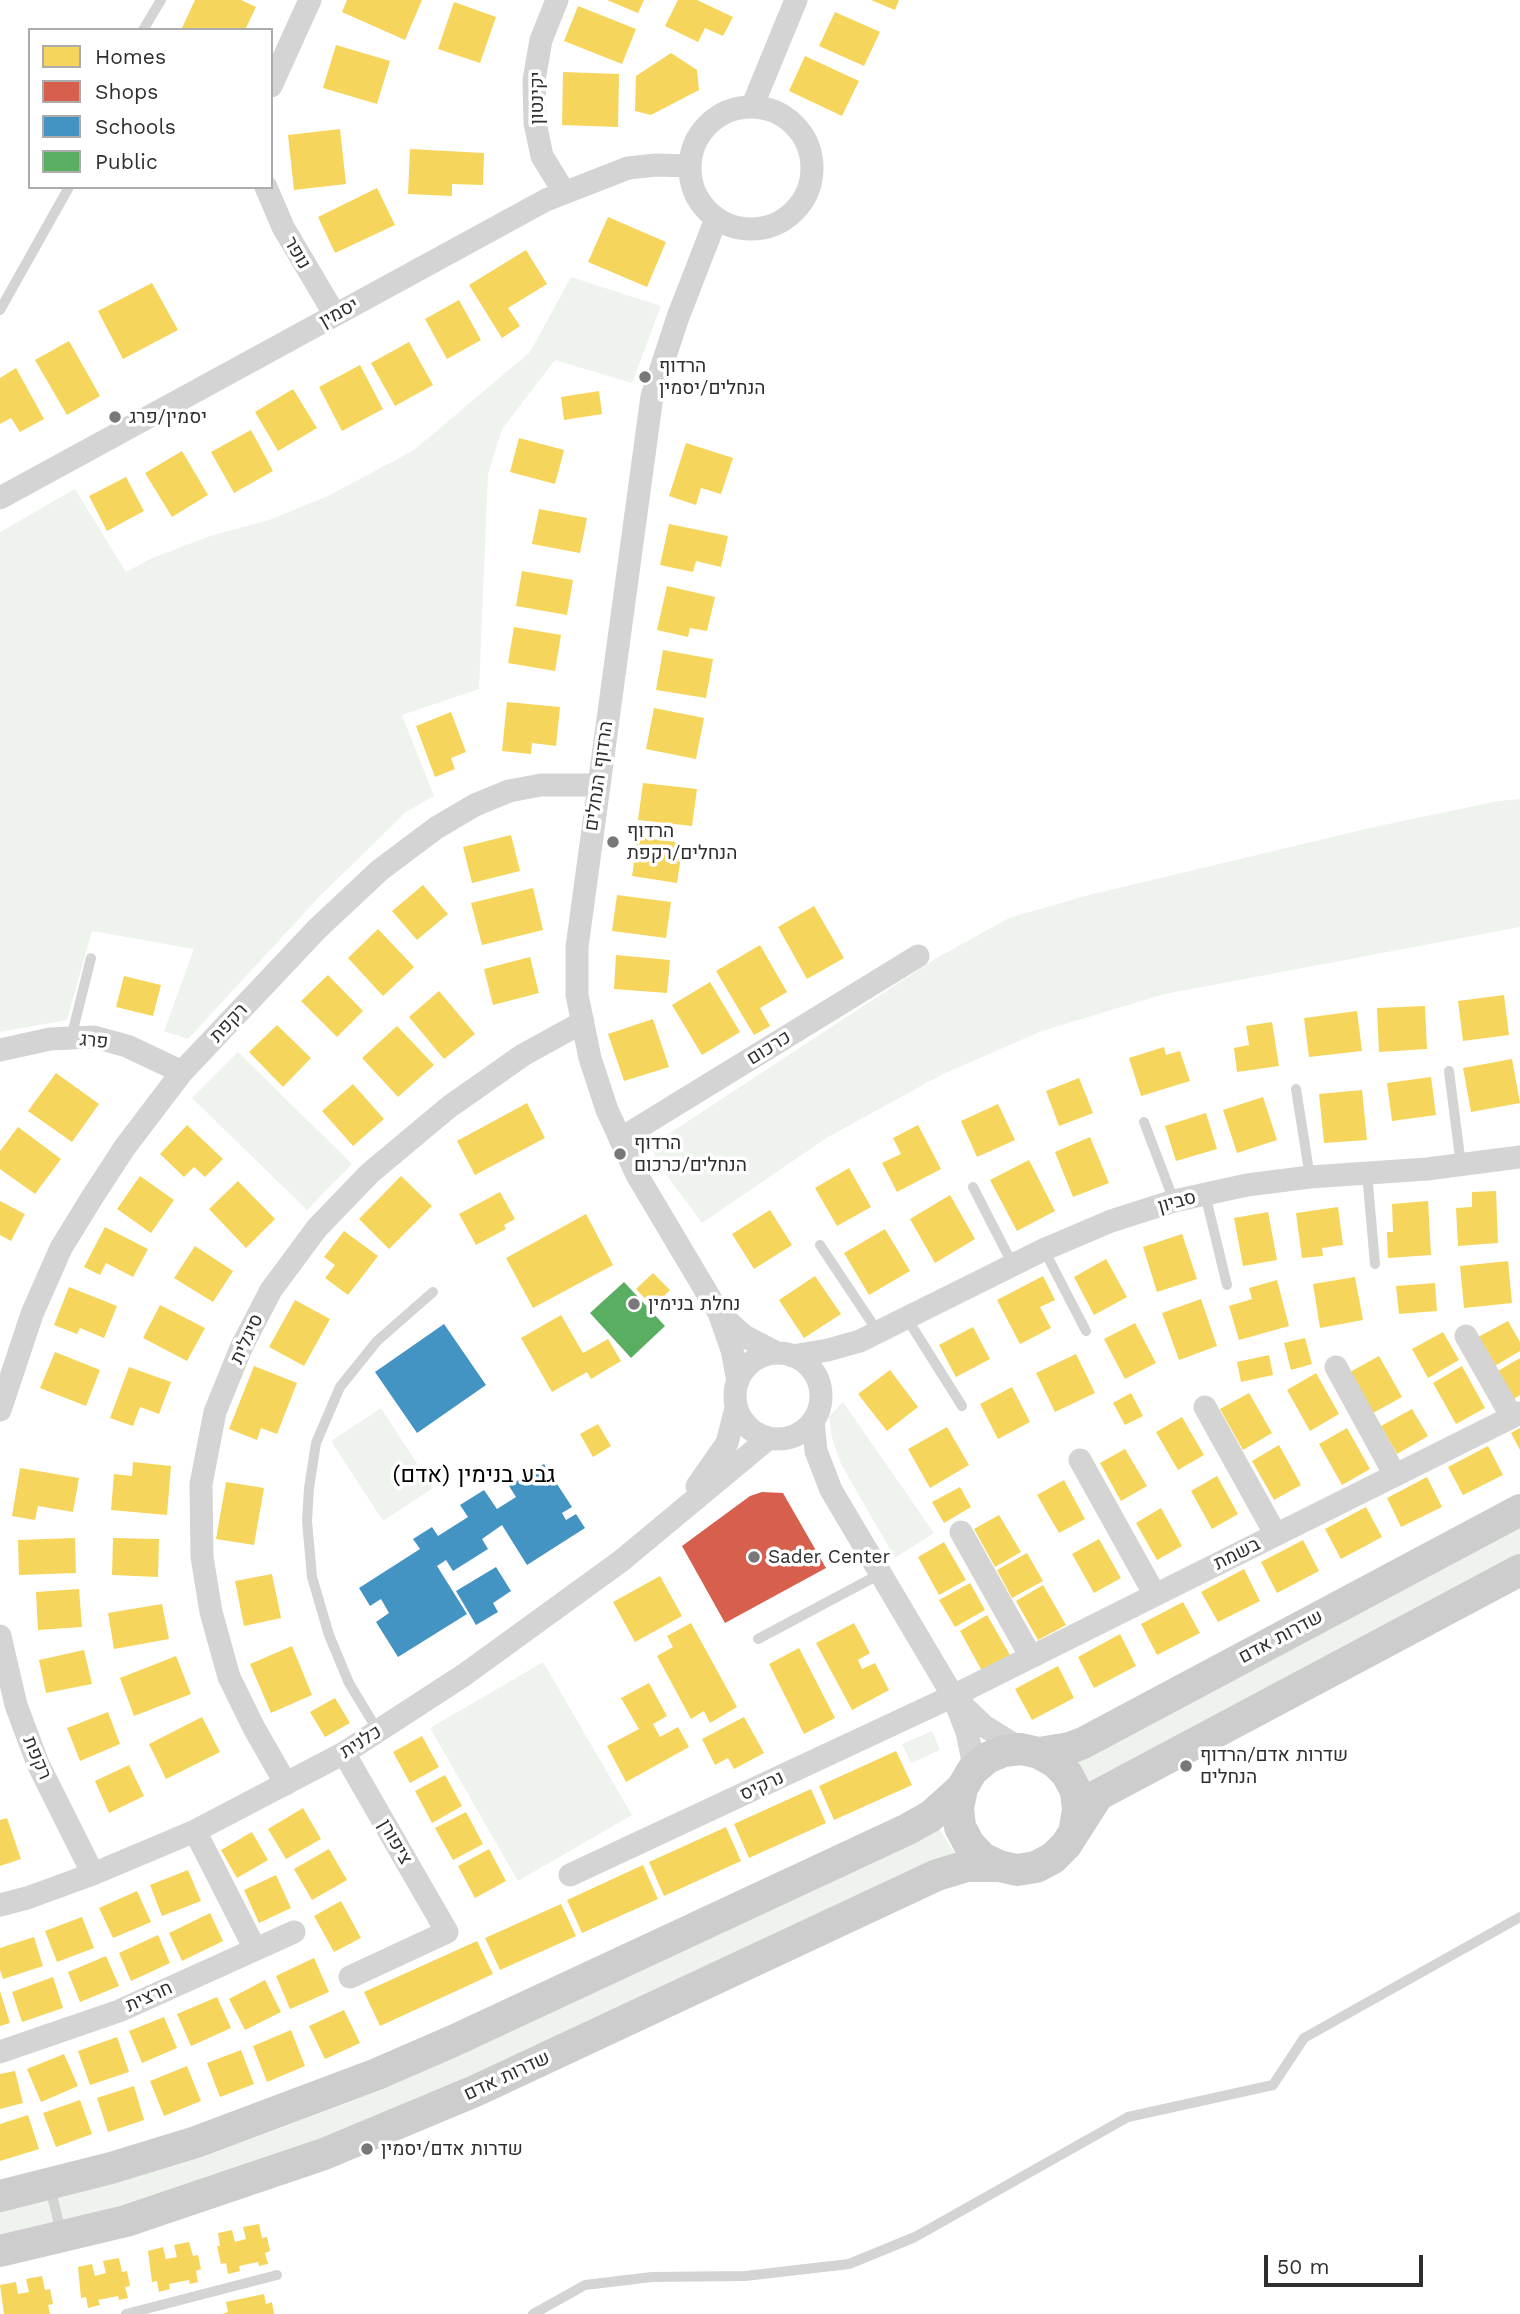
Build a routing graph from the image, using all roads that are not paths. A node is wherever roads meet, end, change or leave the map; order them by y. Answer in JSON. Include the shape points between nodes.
{"nodes":[{"id":1,"x":161,"y":0,"type":"edge"},
{"id":2,"x":310,"y":0,"type":"edge"},
{"id":3,"x":558,"y":0,"type":"edge"},
{"id":4,"x":796,"y":0,"type":"edge"},
{"id":5,"x":144,"y":28,"type":"edge"},
{"id":6,"x":273,"y":82,"type":"edge"},
{"id":7,"x":752,"y":107,"type":"junction"},
{"id":8,"x":689,"y":166,"type":"junction"},
{"id":9,"x":68,"y":189,"type":"edge"},
{"id":10,"x":267,"y":189,"type":"edge"},
{"id":11,"x":564,"y":192,"type":"junction"},
{"id":12,"x":716,"y":219,"type":"junction"},
{"id":13,"x":0,"y":310,"type":"edge"},
{"id":14,"x":335,"y":315,"type":"junction"},
{"id":15,"x":0,"y":498,"type":"edge"},
{"id":16,"x":597,"y":785,"type":"junction"},
{"id":17,"x":918,"y":956,"type":"dead end"},
{"id":18,"x":91,"y":958,"type":"dead end"},
{"id":19,"x":583,"y":1022,"type":"junction"},
{"id":20,"x":71,"y":1038,"type":"junction"},
{"id":21,"x":0,"y":1050,"type":"edge"},
{"id":22,"x":1449,"y":1071,"type":"dead end"},
{"id":23,"x":182,"y":1072,"type":"junction"},
{"id":24,"x":1296,"y":1089,"type":"dead end"},
{"id":25,"x":1143,"y":1122,"type":"dead end"},
{"id":26,"x":620,"y":1139,"type":"junction"},
{"id":27,"x":1520,"y":1157,"type":"edge"},
{"id":28,"x":1461,"y":1165,"type":"junction"},
{"id":29,"x":1367,"y":1172,"type":"junction"},
{"id":30,"x":1310,"y":1177,"type":"junction"},
{"id":31,"x":972,"y":1186,"type":"dead end"},
{"id":32,"x":1205,"y":1194,"type":"junction"},
{"id":33,"x":1174,"y":1201,"type":"junction"},
{"id":34,"x":820,"y":1245,"type":"dead end"},
{"id":35,"x":1043,"y":1250,"type":"junction"},
{"id":36,"x":1375,"y":1264,"type":"dead end"},
{"id":37,"x":1013,"y":1265,"type":"junction"},
{"id":38,"x":1227,"y":1285,"type":"dead end"},
{"id":39,"x":433,"y":1292,"type":"dead end"},
{"id":40,"x":719,"y":1313,"type":"junction"},
{"id":41,"x":906,"y":1317,"type":"junction"},
{"id":42,"x":1086,"y":1331,"type":"dead end"},
{"id":43,"x":869,"y":1336,"type":"junction"},
{"id":44,"x":1465,"y":1336,"type":"dead end"},
{"id":45,"x":785,"y":1354,"type":"junction"},
{"id":46,"x":1336,"y":1367,"type":"dead end"},
{"id":47,"x":738,"y":1381,"type":"junction"},
{"id":48,"x":820,"y":1388,"type":"junction"},
{"id":49,"x":962,"y":1406,"type":"dead end"},
{"id":50,"x":1205,"y":1407,"type":"dead end"},
{"id":51,"x":736,"y":1408,"type":"junction"},
{"id":52,"x":0,"y":1410,"type":"edge"},
{"id":53,"x":1516,"y":1415,"type":"edge"},
{"id":54,"x":813,"y":1421,"type":"junction"},
{"id":55,"x":776,"y":1439,"type":"junction"},
{"id":56,"x":1080,"y":1460,"type":"dead end"},
{"id":57,"x":1395,"y":1475,"type":"junction"},
{"id":58,"x":831,"y":1490,"type":"junction"},
{"id":59,"x":682,"y":1508,"type":"junction"},
{"id":60,"x":1520,"y":1510,"type":"edge"},
{"id":61,"x":961,"y":1532,"type":"dead end"},
{"id":62,"x":1276,"y":1535,"type":"junction"},
{"id":63,"x":1520,"y":1570,"type":"edge"},
{"id":64,"x":880,"y":1574,"type":"junction"},
{"id":65,"x":1155,"y":1595,"type":"junction"},
{"id":66,"x":0,"y":1636,"type":"edge"},
{"id":67,"x":758,"y":1639,"type":"dead end"},
{"id":68,"x":1031,"y":1657,"type":"junction"},
{"id":69,"x":953,"y":1696,"type":"junction"},
{"id":70,"x":378,"y":1731,"type":"junction"},
{"id":71,"x":1030,"y":1751,"type":"junction"},
{"id":72,"x":344,"y":1753,"type":"junction"},
{"id":73,"x":967,"y":1779,"type":"junction"},
{"id":74,"x":286,"y":1784,"type":"junction"},
{"id":75,"x":1075,"y":1828,"type":"junction"},
{"id":76,"x":195,"y":1831,"type":"junction"},
{"id":77,"x":999,"y":1867,"type":"junction"},
{"id":78,"x":93,"y":1874,"type":"junction"},
{"id":79,"x":570,"y":1875,"type":"dead end"},
{"id":80,"x":0,"y":1905,"type":"edge"},
{"id":81,"x":1520,"y":1917,"type":"edge"},
{"id":82,"x":295,"y":1932,"type":"dead end"},
{"id":83,"x":255,"y":1949,"type":"junction"},
{"id":84,"x":351,"y":1977,"type":"dead end"},
{"id":85,"x":0,"y":2052,"type":"edge"},
{"id":86,"x":50,"y":2184,"type":"junction"},
{"id":87,"x":0,"y":2196,"type":"edge"},
{"id":88,"x":62,"y":2236,"type":"junction"},
{"id":89,"x":0,"y":2251,"type":"edge"},
{"id":90,"x":277,"y":2275,"type":"dead end"},
{"id":91,"x":126,"y":2314,"type":"edge"},
{"id":92,"x":533,"y":2314,"type":"edge"}],
"edges":[{"from":1,"to":5,"type":"lane"},
{"from":2,"to":6,"type":"street"},
{"from":3,"to":11,"type":"street","name":"יקינטון","via":[[541,40],[534,80],[535,123],[542,156]]},
{"from":4,"to":7,"type":"street"},
{"from":7,"to":8,"type":"street","via":[[715,118],[702,131]]},
{"from":7,"to":12,"type":"street","via":[[771,110],[803,135],[811,154],[812,175],[806,195],[776,224],[756,229]]},
{"from":8,"to":11,"type":"street","name":"יסמין","via":[[628,167]]},
{"from":8,"to":12,"type":"street","via":[[701,205]]},
{"from":9,"to":13,"type":"lane"},
{"from":10,"to":14,"type":"street","name":"נופר","via":[[283,227]]},
{"from":11,"to":14,"type":"street","name":"יסמין"},
{"from":12,"to":16,"type":"street","name":"הרדוף הנחלים","via":[[652,396]]},
{"from":14,"to":15,"type":"street","name":"יסמין"},
{"from":16,"to":19,"type":"street","name":"הרדוף הנחלים","via":[[577,947]]},
{"from":16,"to":23,"type":"street","name":"רקפת","via":[[541,785],[509,791],[436,828],[380,870],[318,928]]},
{"from":17,"to":26,"type":"street","name":"כרכום"},
{"from":18,"to":20,"type":"lane"},
{"from":19,"to":26,"type":"street","name":"הרדוף הנחלים","via":[[590,1058]]},
{"from":19,"to":74,"type":"street","name":"סיגלית","via":[[523,1055],[449,1107],[370,1173],[317,1227],[271,1290],[215,1412],[201,1484],[202,1558],[211,1612],[229,1677]]},
{"from":20,"to":21,"type":"street","name":"פרג"},
{"from":20,"to":23,"type":"street","name":"פרג","via":[[94,1037],[127,1046]]},
{"from":22,"to":28,"type":"lane"},
{"from":23,"to":52,"type":"street","name":"רקפת","via":[[125,1147],[61,1248],[32,1314]]},
{"from":24,"to":30,"type":"lane"},
{"from":25,"to":33,"type":"lane"},
{"from":26,"to":40,"type":"street","name":"הרדוף הנחלים"},
{"from":27,"to":28,"type":"street","name":"סביון"},
{"from":28,"to":29,"type":"street","name":"סביון"},
{"from":29,"to":30,"type":"street","name":"סביון"},
{"from":29,"to":36,"type":"lane"},
{"from":30,"to":32,"type":"street","name":"סביון"},
{"from":31,"to":37,"type":"lane"},
{"from":32,"to":33,"type":"street","name":"סביון"},
{"from":32,"to":38,"type":"lane"},
{"from":33,"to":35,"type":"street","name":"סביון"},
{"from":34,"to":43,"type":"lane"},
{"from":35,"to":37,"type":"street","name":"סביון"},
{"from":35,"to":42,"type":"lane"},
{"from":37,"to":41,"type":"street","name":"סביון"},
{"from":39,"to":70,"type":"lane","via":[[377,1341],[340,1387],[316,1443],[309,1488],[312,1577],[349,1683]]},
{"from":40,"to":45,"type":"street","name":"הרדוף הנחלים","via":[[744,1336]]},
{"from":40,"to":47,"type":"street","name":"הרדוף הנחלים"},
{"from":41,"to":43,"type":"street","name":"סביון"},
{"from":41,"to":49,"type":"lane"},
{"from":43,"to":45,"type":"street","name":"סביון","via":[[828,1350]]},
{"from":43,"to":48,"type":"street","name":"סביון","via":[[836,1362]]},
{"from":44,"to":53,"type":"street"},
{"from":45,"to":47,"type":"street","via":[[754,1361]]},
{"from":45,"to":48,"type":"street","via":[[810,1368]]},
{"from":46,"to":57,"type":"street"},
{"from":47,"to":51,"type":"street"},
{"from":48,"to":54,"type":"street"},
{"from":50,"to":62,"type":"street"},
{"from":51,"to":55,"type":"street","via":[[748,1428]]},
{"from":51,"to":59,"type":"street","name":"כלנית","via":[[727,1443]]},
{"from":53,"to":57,"type":"street","name":"בשמת"},
{"from":54,"to":55,"type":"street","via":[[795,1436]]},
{"from":54,"to":58,"type":"street","via":[[816,1451]]},
{"from":55,"to":58,"type":"street"},
{"from":55,"to":59,"type":"street","name":"כלנית"},
{"from":56,"to":65,"type":"street"},
{"from":57,"to":62,"type":"street","name":"בשמת"},
{"from":58,"to":64,"type":"street"},
{"from":59,"to":70,"type":"street","name":"כלנית","via":[[588,1585]]},
{"from":60,"to":71,"type":"street","name":"שדרות אדם","via":[[1083,1743]]},
{"from":61,"to":68,"type":"street"},
{"from":62,"to":65,"type":"street","name":"בשמת"},
{"from":63,"to":75,"type":"street","name":"שדרות אדם","via":[[1098,1795]]},
{"from":64,"to":67,"type":"lane"},
{"from":64,"to":69,"type":"street"},
{"from":65,"to":68,"type":"street","name":"בשמת"},
{"from":66,"to":78,"type":"street","name":"רקפת","via":[[16,1705],[38,1764]]},
{"from":68,"to":69,"type":"street","name":"בשמת"},
{"from":69,"to":71,"type":"street","via":[[984,1726]]},
{"from":69,"to":73,"type":"street","via":[[972,1756]]},
{"from":69,"to":79,"type":"street","name":"נרקיס"},
{"from":70,"to":72,"type":"street","name":"כלנית"},
{"from":71,"to":73,"type":"street","name":"שדרות אדם","via":[[1004,1751],[987,1758]]},
{"from":71,"to":75,"type":"street","via":[[1055,1762],[1067,1774],[1076,1791]]},
{"from":72,"to":74,"type":"street","name":"כלנית"},
{"from":72,"to":84,"type":"street","name":"ציפורן","via":[[447,1932]]},
{"from":73,"to":77,"type":"street","via":[[958,1808],[960,1828],[982,1858]]},
{"from":73,"to":86,"type":"street","name":"שדרות אדם","via":[[931,1816],[908,1829],[391,2068],[196,2142]]},
{"from":74,"to":76,"type":"street","name":"כלנית"},
{"from":75,"to":77,"type":"street","name":"שדרות אדם","via":[[1053,1858],[1036,1867]]},
{"from":76,"to":78,"type":"street","name":"כלנית"},
{"from":76,"to":83,"type":"street"},
{"from":77,"to":88,"type":"street","name":"שדרות אדם","via":[[967,1866],[937,1875],[475,2091],[336,2149],[126,2221]]},
{"from":78,"to":80,"type":"street","name":"כלנית"},
{"from":81,"to":92,"type":"lane","via":[[1304,2038],[1273,2085],[1128,2117],[915,2237],[849,2264],[745,2276],[652,2277],[585,2285]]},
{"from":82,"to":83,"type":"street","name":"חרצית"},
{"from":83,"to":85,"type":"street","name":"חרצית","via":[[119,2011]]},
{"from":86,"to":87,"type":"street","name":"שדרות אדם"},
{"from":86,"to":88,"type":"lane"},
{"from":88,"to":89,"type":"street","name":"שדרות אדם"},
{"from":90,"to":91,"type":"lane"}]}
